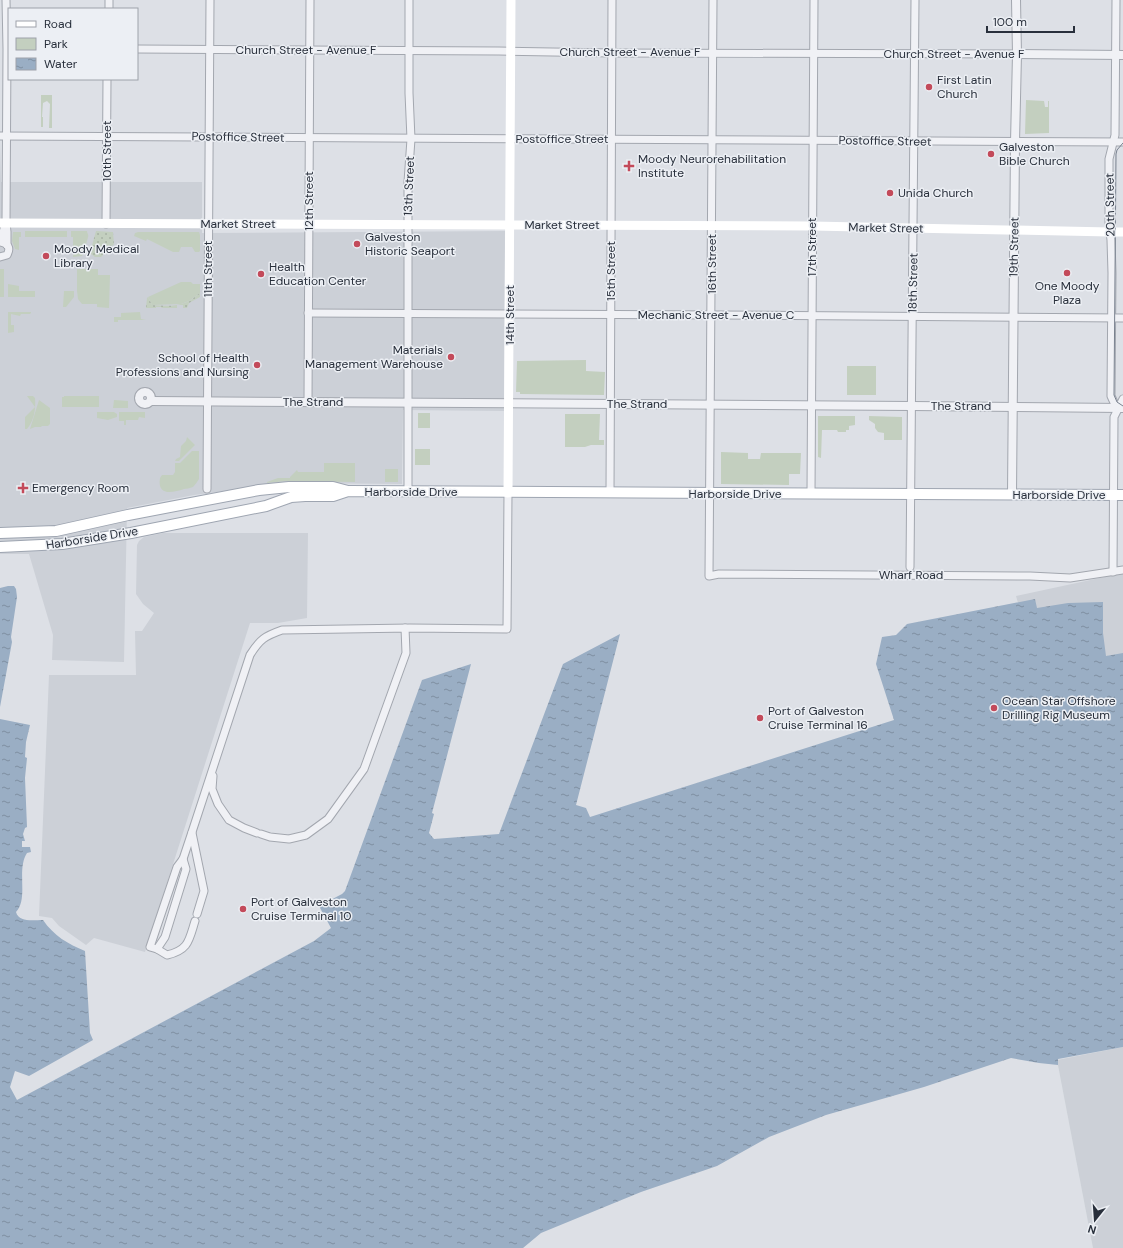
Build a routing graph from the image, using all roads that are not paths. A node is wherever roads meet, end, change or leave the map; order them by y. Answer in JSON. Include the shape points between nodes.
{"nodes":[{"id":1,"x":6,"y":0,"type":"edge"},
{"id":2,"x":210,"y":0,"type":"edge"},
{"id":3,"x":310,"y":0,"type":"edge"},
{"id":4,"x":409,"y":0,"type":"edge"},
{"id":5,"x":511,"y":0,"type":"edge"},
{"id":6,"x":612,"y":0,"type":"edge"},
{"id":7,"x":714,"y":0,"type":"edge"},
{"id":8,"x":814,"y":0,"type":"edge"},
{"id":9,"x":915,"y":0,"type":"edge"},
{"id":10,"x":1016,"y":0,"type":"edge"},
{"id":11,"x":1116,"y":0,"type":"edge"},
{"id":12,"x":5,"y":49,"type":"edge"},
{"id":13,"x":138,"y":49,"type":"edge"},
{"id":14,"x":209,"y":49,"type":"junction"},
{"id":15,"x":310,"y":49,"type":"junction"},
{"id":16,"x":409,"y":50,"type":"junction"},
{"id":17,"x":511,"y":51,"type":"junction"},
{"id":18,"x":713,"y":52,"type":"junction"},
{"id":19,"x":612,"y":53,"type":"junction"},
{"id":20,"x":813,"y":53,"type":"junction"},
{"id":21,"x":914,"y":54,"type":"junction"},
{"id":22,"x":1017,"y":54,"type":"junction"},
{"id":23,"x":1120,"y":55,"type":"edge"},
{"id":24,"x":107,"y":80,"type":"edge"},
{"id":25,"x":3,"y":136,"type":"edge"},
{"id":26,"x":107,"y":136,"type":"junction"},
{"id":27,"x":209,"y":136,"type":"junction"},
{"id":28,"x":309,"y":138,"type":"junction"},
{"id":29,"x":411,"y":139,"type":"junction"},
{"id":30,"x":511,"y":139,"type":"junction"},
{"id":31,"x":611,"y":139,"type":"junction"},
{"id":32,"x":712,"y":140,"type":"junction"},
{"id":33,"x":812,"y":140,"type":"junction"},
{"id":34,"x":914,"y":141,"type":"junction"},
{"id":35,"x":1015,"y":142,"type":"junction"},
{"id":36,"x":1114,"y":142,"type":"junction"},
{"id":37,"x":1123,"y":142,"type":"edge"},
{"id":38,"x":3,"y":223,"type":"edge"},
{"id":39,"x":106,"y":224,"type":"junction"},
{"id":40,"x":208,"y":224,"type":"junction"},
{"id":41,"x":309,"y":224,"type":"junction"},
{"id":42,"x":408,"y":224,"type":"junction"},
{"id":43,"x":510,"y":224,"type":"junction"},
{"id":44,"x":611,"y":225,"type":"junction"},
{"id":45,"x":712,"y":225,"type":"junction"},
{"id":46,"x":812,"y":226,"type":"junction"},
{"id":47,"x":914,"y":229,"type":"junction"},
{"id":48,"x":1014,"y":230,"type":"junction"},
{"id":49,"x":1110,"y":232,"type":"junction"},
{"id":50,"x":1122,"y":234,"type":"edge"},
{"id":51,"x":2,"y":242,"type":"edge"},
{"id":52,"x":0,"y":257,"type":"edge"},
{"id":53,"x":308,"y":313,"type":"junction"},
{"id":54,"x":408,"y":314,"type":"junction"},
{"id":55,"x":510,"y":314,"type":"junction"},
{"id":56,"x":711,"y":314,"type":"junction"},
{"id":57,"x":611,"y":315,"type":"junction"},
{"id":58,"x":812,"y":315,"type":"junction"},
{"id":59,"x":913,"y":316,"type":"junction"},
{"id":60,"x":1014,"y":317,"type":"junction"},
{"id":61,"x":1111,"y":318,"type":"junction"},
{"id":62,"x":1123,"y":318,"type":"edge"},
{"id":63,"x":1123,"y":398,"type":"edge"},
{"id":64,"x":151,"y":401,"type":"dead end"},
{"id":65,"x":207,"y":401,"type":"junction"},
{"id":66,"x":308,"y":402,"type":"junction"},
{"id":67,"x":408,"y":403,"type":"junction"},
{"id":68,"x":509,"y":403,"type":"junction"},
{"id":69,"x":610,"y":404,"type":"junction"},
{"id":70,"x":711,"y":404,"type":"junction"},
{"id":71,"x":811,"y":405,"type":"junction"},
{"id":72,"x":912,"y":406,"type":"junction"},
{"id":73,"x":1013,"y":406,"type":"junction"},
{"id":74,"x":1120,"y":409,"type":"edge"},
{"id":75,"x":207,"y":489,"type":"dead end"},
{"id":76,"x":348,"y":491,"type":"junction"},
{"id":77,"x":408,"y":492,"type":"junction"},
{"id":78,"x":508,"y":492,"type":"junction"},
{"id":79,"x":610,"y":493,"type":"junction"},
{"id":80,"x":709,"y":494,"type":"junction"},
{"id":81,"x":811,"y":494,"type":"junction"},
{"id":82,"x":911,"y":494,"type":"junction"},
{"id":83,"x":1012,"y":494,"type":"junction"},
{"id":84,"x":1118,"y":495,"type":"edge"},
{"id":85,"x":128,"y":515,"type":"junction"},
{"id":86,"x":56,"y":531,"type":"junction"},
{"id":87,"x":0,"y":533,"type":"edge"},
{"id":88,"x":131,"y":533,"type":"junction"},
{"id":89,"x":60,"y":545,"type":"junction"},
{"id":90,"x":0,"y":547,"type":"edge"},
{"id":91,"x":910,"y":567,"type":"dead end"},
{"id":92,"x":1123,"y":570,"type":"edge"},
{"id":93,"x":1113,"y":572,"type":"junction"},
{"id":94,"x":708,"y":576,"type":"joint"},
{"id":95,"x":405,"y":628,"type":"junction"},
{"id":96,"x":214,"y":766,"type":"junction"},
{"id":97,"x":192,"y":832,"type":"junction"}],
"edges":[{"from":1,"to":12,"type":"street"},
{"from":2,"to":14,"type":"street","name":"11th Street"},
{"from":3,"to":15,"type":"street","name":"12th Street"},
{"from":4,"to":16,"type":"street","name":"13th Street"},
{"from":5,"to":17,"type":"main road","name":"14th Street"},
{"from":6,"to":19,"type":"street","name":"15th Street"},
{"from":7,"to":18,"type":"street","name":"16th Street"},
{"from":8,"to":20,"type":"street","name":"17th Street"},
{"from":9,"to":21,"type":"street","name":"18th Street"},
{"from":10,"to":22,"type":"street","name":"19th Street"},
{"from":11,"to":23,"type":"street","name":"20th Street"},
{"from":12,"to":25,"type":"street"},
{"from":13,"to":14,"type":"street","name":"Church Street - Avenue F"},
{"from":14,"to":15,"type":"street","name":"Church Street - Avenue F"},
{"from":14,"to":27,"type":"street","name":"11th Street"},
{"from":15,"to":16,"type":"street","name":"Church Street - Avenue F"},
{"from":15,"to":28,"type":"street","name":"12th Street"},
{"from":16,"to":17,"type":"street","name":"Church Street - Avenue F"},
{"from":16,"to":29,"type":"street","name":"13th Street"},
{"from":17,"to":19,"type":"street","name":"Church Street - Avenue F"},
{"from":17,"to":30,"type":"main road","name":"14th Street"},
{"from":18,"to":19,"type":"street","name":"Church Street - Avenue F"},
{"from":18,"to":20,"type":"street","name":"Church Street - Avenue F"},
{"from":18,"to":32,"type":"street","name":"16th Street"},
{"from":19,"to":31,"type":"street","name":"15th Street"},
{"from":20,"to":21,"type":"street","name":"Church Street - Avenue F"},
{"from":20,"to":33,"type":"street","name":"17th Street"},
{"from":21,"to":22,"type":"street","name":"Church Street - Avenue F"},
{"from":21,"to":34,"type":"street","name":"18th Street"},
{"from":22,"to":23,"type":"street","name":"Church Street - Avenue F"},
{"from":22,"to":35,"type":"street","name":"19th Street"},
{"from":23,"to":36,"type":"street","name":"20th Street"},
{"from":24,"to":26,"type":"street","name":"10th Street"},
{"from":25,"to":26,"type":"street","name":"Postoffice Street"},
{"from":25,"to":38,"type":"street"},
{"from":26,"to":27,"type":"street","name":"Postoffice Street"},
{"from":26,"to":39,"type":"street","name":"10th Street"},
{"from":27,"to":28,"type":"street","name":"Postoffice Street"},
{"from":27,"to":40,"type":"street","name":"11th Street"},
{"from":28,"to":29,"type":"street","name":"Postoffice Street"},
{"from":28,"to":41,"type":"street","name":"12th Street"},
{"from":29,"to":30,"type":"street","name":"Postoffice Street"},
{"from":29,"to":42,"type":"street","name":"13th Street"},
{"from":30,"to":31,"type":"street","name":"Postoffice Street"},
{"from":30,"to":43,"type":"main road","name":"14th Street"},
{"from":31,"to":32,"type":"street","name":"Postoffice Street"},
{"from":31,"to":44,"type":"street","name":"15th Street"},
{"from":32,"to":33,"type":"street","name":"Postoffice Street"},
{"from":32,"to":45,"type":"street","name":"16th Street"},
{"from":33,"to":34,"type":"street","name":"Postoffice Street"},
{"from":33,"to":46,"type":"street","name":"17th Street"},
{"from":34,"to":35,"type":"street","name":"Postoffice Street"},
{"from":34,"to":47,"type":"street","name":"18th Street"},
{"from":35,"to":36,"type":"street","name":"Postoffice Street"},
{"from":35,"to":48,"type":"street","name":"19th Street"},
{"from":36,"to":37,"type":"street","name":"Postoffice Street"},
{"from":36,"to":49,"type":"street","name":"20th Street","via":[[1109,159]]},
{"from":38,"to":39,"type":"main road","name":"Market Street"},
{"from":38,"to":51,"type":"street","via":[[7,232]]},
{"from":39,"to":40,"type":"main road","name":"Market Street"},
{"from":40,"to":41,"type":"main road","name":"Market Street"},
{"from":40,"to":65,"type":"street","name":"11th Street"},
{"from":41,"to":42,"type":"main road","name":"Market Street"},
{"from":41,"to":53,"type":"street","name":"12th Street"},
{"from":42,"to":43,"type":"main road","name":"Market Street"},
{"from":42,"to":54,"type":"street","name":"13th Street"},
{"from":43,"to":44,"type":"main road","name":"Market Street"},
{"from":43,"to":55,"type":"main road","name":"14th Street"},
{"from":44,"to":45,"type":"main road","name":"Market Street"},
{"from":44,"to":57,"type":"street","name":"15th Street"},
{"from":45,"to":46,"type":"main road","name":"Market Street"},
{"from":45,"to":56,"type":"street","name":"16th Street"},
{"from":46,"to":47,"type":"main road","name":"Market Street"},
{"from":46,"to":58,"type":"street","name":"17th Street"},
{"from":47,"to":48,"type":"main road","name":"Market Street"},
{"from":47,"to":59,"type":"street","name":"18th Street"},
{"from":48,"to":49,"type":"main road","name":"Market Street"},
{"from":48,"to":60,"type":"street","name":"19th Street"},
{"from":49,"to":50,"type":"main road","name":"Market Street"},
{"from":49,"to":61,"type":"street","name":"20th Street"},
{"from":51,"to":52,"type":"street","via":[[8,247],[8,252]]},
{"from":53,"to":54,"type":"street","name":"Mechanic Street - Avenue C"},
{"from":53,"to":66,"type":"street","name":"12th Street"},
{"from":54,"to":55,"type":"street","name":"Mechanic Street - Avenue C"},
{"from":54,"to":67,"type":"street","name":"13th Street"},
{"from":55,"to":57,"type":"street","name":"Mechanic Street - Avenue C"},
{"from":55,"to":68,"type":"main road","name":"14th Street"},
{"from":56,"to":57,"type":"street","name":"Mechanic Street - Avenue C"},
{"from":56,"to":58,"type":"street","name":"Mechanic Street - Avenue C"},
{"from":56,"to":70,"type":"street","name":"16th Street"},
{"from":57,"to":69,"type":"street","name":"15th Street"},
{"from":58,"to":59,"type":"street","name":"Mechanic Street - Avenue C"},
{"from":58,"to":71,"type":"street","name":"17th Street"},
{"from":59,"to":60,"type":"street","name":"Mechanic Street - Avenue C"},
{"from":59,"to":72,"type":"street","name":"18th Street"},
{"from":60,"to":61,"type":"street","name":"Mechanic Street - Avenue C"},
{"from":60,"to":73,"type":"street","name":"19th Street"},
{"from":61,"to":62,"type":"street","name":"Mechanic Street - Avenue C"},
{"from":61,"to":74,"type":"street","name":"20th Street","via":[[1111,396]]},
{"from":63,"to":74,"type":"street","name":"20th Street"},
{"from":64,"to":65,"type":"street","name":"The Strand"},
{"from":65,"to":66,"type":"street","name":"The Strand"},
{"from":65,"to":75,"type":"street","name":"11th Street"},
{"from":66,"to":67,"type":"street","name":"The Strand"},
{"from":67,"to":68,"type":"street","name":"The Strand"},
{"from":67,"to":77,"type":"street","name":"13th Street"},
{"from":68,"to":69,"type":"street","name":"The Strand"},
{"from":68,"to":78,"type":"main road","name":"14th Street"},
{"from":69,"to":70,"type":"street","name":"The Strand"},
{"from":69,"to":79,"type":"street","name":"15th Street"},
{"from":70,"to":71,"type":"street","name":"The Strand"},
{"from":70,"to":80,"type":"street","name":"16th Street"},
{"from":71,"to":72,"type":"street","name":"The Strand"},
{"from":71,"to":81,"type":"street","name":"17th Street"},
{"from":72,"to":73,"type":"street","name":"The Strand"},
{"from":72,"to":82,"type":"street","name":"18th Street"},
{"from":73,"to":74,"type":"street","name":"The Strand"},
{"from":73,"to":83,"type":"street","name":"19th Street"},
{"from":74,"to":84,"type":"street","name":"20th Street","via":[[1114,417]]},
{"from":76,"to":77,"type":"main road","name":"Harborside Drive"},
{"from":76,"to":85,"type":"main road","name":"Harborside Drive","via":[[333,487],[259,490]]},
{"from":76,"to":88,"type":"main road","name":"Harborside Drive","via":[[333,496],[291,497],[266,506]]},
{"from":77,"to":78,"type":"main road","name":"Harborside Drive"},
{"from":78,"to":79,"type":"main road","name":"Harborside Drive"},
{"from":78,"to":95,"type":"street","name":"14th Street","via":[[506,629]]},
{"from":79,"to":80,"type":"main road","name":"Harborside Drive"},
{"from":80,"to":81,"type":"main road","name":"Harborside Drive"},
{"from":80,"to":94,"type":"street","name":"16th Street"},
{"from":81,"to":82,"type":"main road","name":"Harborside Drive"},
{"from":82,"to":83,"type":"main road","name":"Harborside Drive"},
{"from":82,"to":91,"type":"street","name":"18th Street"},
{"from":83,"to":84,"type":"main road","name":"Harborside Drive"},
{"from":84,"to":93,"type":"street","name":"20th Street"},
{"from":85,"to":86,"type":"main road","name":"Harborside Drive"},
{"from":85,"to":88,"type":"main road"},
{"from":86,"to":87,"type":"main road","name":"Harborside Drive"},
{"from":86,"to":89,"type":"main road"},
{"from":88,"to":89,"type":"main road","name":"Harborside Drive"},
{"from":89,"to":90,"type":"main road","name":"Harborside Drive"},
{"from":92,"to":93,"type":"street","name":"Wharf Road"},
{"from":93,"to":94,"type":"street","name":"Wharf Road","via":[[1070,578],[726,574]]},
{"from":95,"to":96,"type":"street","via":[[282,630],[268,635],[257,643],[250,655]]},
{"from":95,"to":96,"type":"street","via":[[406,654],[364,769],[328,819],[306,835],[289,839],[270,837],[229,820],[212,790]]},
{"from":96,"to":97,"type":"street"},
{"from":97,"to":97,"type":"street","via":[[178,867],[154,948],[167,955],[187,945],[204,892]]}]}
